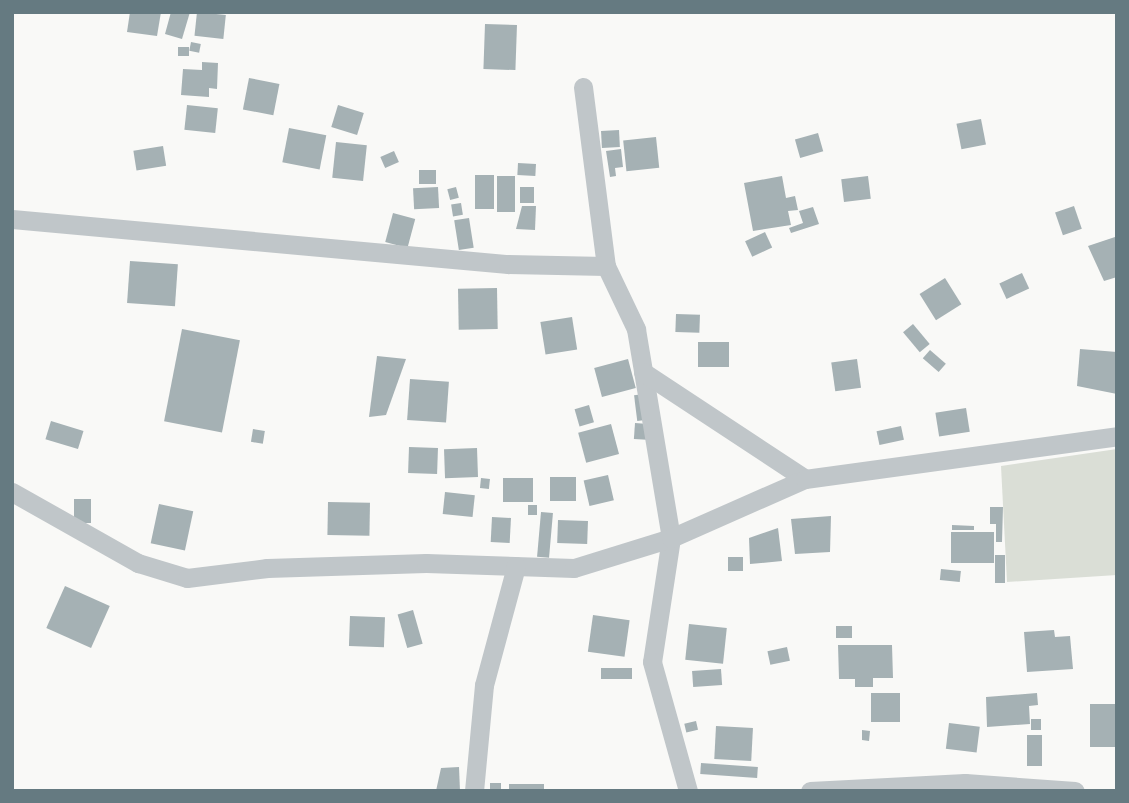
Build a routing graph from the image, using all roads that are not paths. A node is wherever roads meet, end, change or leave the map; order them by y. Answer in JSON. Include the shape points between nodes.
{"nodes":[{"id":1,"x":583,"y":87,"type":"dead end"},
{"id":2,"x":12,"y":219,"type":"edge"},
{"id":3,"x":606,"y":266,"type":"junction"},
{"id":4,"x":643,"y":372,"type":"junction"},
{"id":5,"x":1117,"y":436,"type":"edge"},
{"id":6,"x":805,"y":479,"type":"junction"},
{"id":7,"x":12,"y":492,"type":"edge"},
{"id":8,"x":671,"y":538,"type":"junction"},
{"id":9,"x":516,"y":566,"type":"junction"},
{"id":10,"x":474,"y":791,"type":"edge"},
{"id":11,"x":688,"y":791,"type":"edge"},
{"id":12,"x":810,"y":791,"type":"edge"},
{"id":13,"x":1075,"y":791,"type":"edge"}],
"edges":[{"from":1,"to":3,"type":"street"},
{"from":2,"to":3,"type":"street","via":[[508,264]]},
{"from":3,"to":4,"type":"street","via":[[636,329]]},
{"from":4,"to":6,"type":"street"},
{"from":4,"to":8,"type":"street"},
{"from":5,"to":6,"type":"street"},
{"from":6,"to":8,"type":"street"},
{"from":7,"to":9,"type":"street","via":[[138,563],[187,578],[267,568]]},
{"from":8,"to":9,"type":"street","via":[[574,568]]},
{"from":8,"to":11,"type":"street","via":[[652,662]]},
{"from":9,"to":10,"type":"street","via":[[484,685]]},
{"from":12,"to":13,"type":"street","via":[[965,783]]}]}
